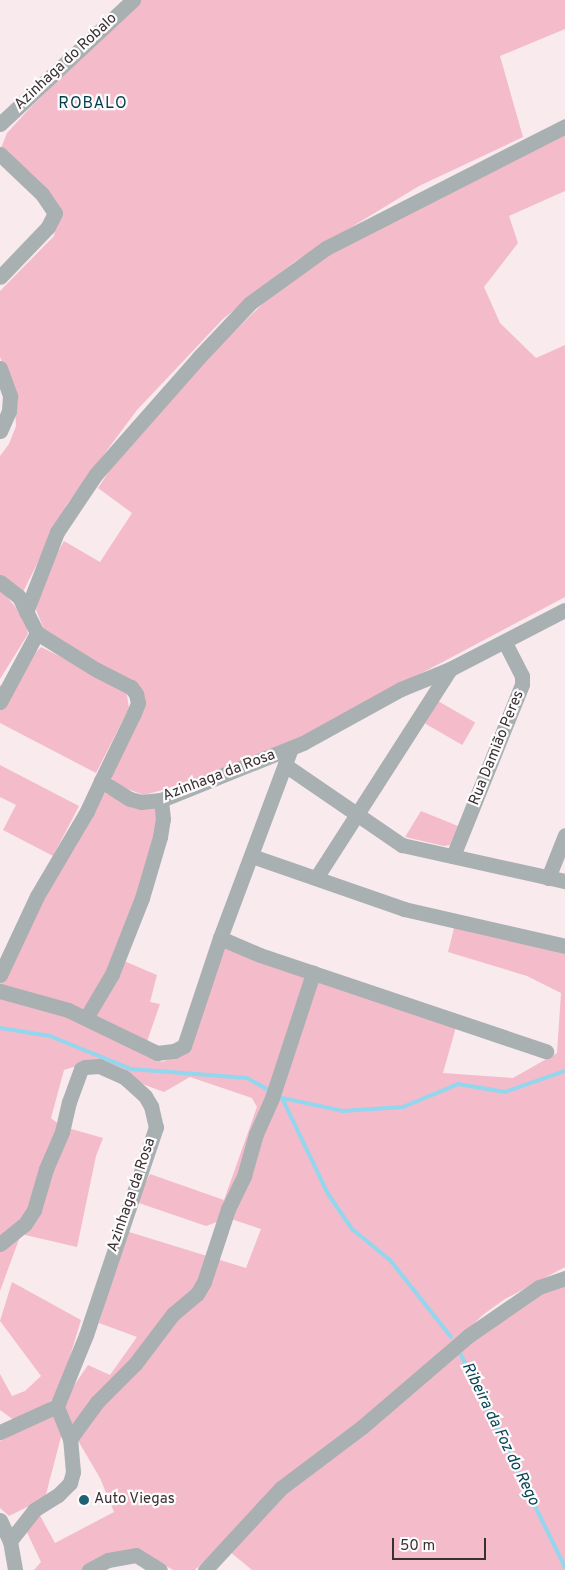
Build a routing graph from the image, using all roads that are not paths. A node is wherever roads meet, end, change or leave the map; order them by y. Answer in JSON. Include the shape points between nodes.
{"nodes":[{"id":1,"x":133,"y":0,"type":"edge"},
{"id":2,"x":0,"y":124,"type":"edge"},
{"id":3,"x":565,"y":126,"type":"edge"},
{"id":4,"x":0,"y":154,"type":"edge"},
{"id":5,"x":0,"y":277,"type":"edge"},
{"id":6,"x":0,"y":368,"type":"edge"},
{"id":7,"x":0,"y":431,"type":"edge"},
{"id":8,"x":0,"y":582,"type":"edge"},
{"id":9,"x":565,"y":610,"type":"edge"},
{"id":10,"x":26,"y":612,"type":"junction"},
{"id":11,"x":37,"y":633,"type":"junction"},
{"id":12,"x":505,"y":642,"type":"junction"},
{"id":13,"x":450,"y":669,"type":"junction"},
{"id":14,"x":0,"y":702,"type":"edge"},
{"id":15,"x":291,"y":748,"type":"junction"},
{"id":16,"x":285,"y":765,"type":"junction"},
{"id":17,"x":101,"y":782,"type":"junction"},
{"id":18,"x":161,"y":800,"type":"junction"},
{"id":19,"x":358,"y":814,"type":"junction"},
{"id":20,"x":565,"y":835,"type":"edge"},
{"id":21,"x":252,"y":856,"type":"junction"},
{"id":22,"x":453,"y":856,"type":"junction"},
{"id":23,"x":316,"y":878,"type":"junction"},
{"id":24,"x":548,"y":878,"type":"junction"},
{"id":25,"x":565,"y":882,"type":"edge"},
{"id":26,"x":220,"y":938,"type":"junction"},
{"id":27,"x":565,"y":946,"type":"edge"},
{"id":28,"x":313,"y":973,"type":"junction"},
{"id":29,"x":0,"y":975,"type":"edge"},
{"id":30,"x":0,"y":992,"type":"edge"},
{"id":31,"x":86,"y":1018,"type":"junction"},
{"id":32,"x":546,"y":1052,"type":"dead end"},
{"id":33,"x":0,"y":1244,"type":"edge"},
{"id":34,"x":565,"y":1278,"type":"edge"},
{"id":35,"x":57,"y":1406,"type":"junction"},
{"id":36,"x":0,"y":1432,"type":"edge"},
{"id":37,"x":70,"y":1439,"type":"junction"},
{"id":38,"x":0,"y":1520,"type":"edge"},
{"id":39,"x":10,"y":1541,"type":"junction"},
{"id":40,"x":15,"y":1570,"type":"edge"},
{"id":41,"x":89,"y":1570,"type":"edge"},
{"id":42,"x":160,"y":1570,"type":"edge"},
{"id":43,"x":204,"y":1570,"type":"edge"}],
"edges":[{"from":1,"to":2,"type":"street","name":"Azinhaga do Robalo"},
{"from":3,"to":10,"type":"street","via":[[326,248],[250,303],[96,474],[57,532]]},
{"from":4,"to":5,"type":"street","via":[[42,194],[55,213],[48,227]]},
{"from":6,"to":7,"type":"street","via":[[10,396],[9,411]]},
{"from":8,"to":10,"type":"street","via":[[19,597]]},
{"from":9,"to":12,"type":"street","name":"Azinhaga da Rosa"},
{"from":10,"to":11,"type":"street"},
{"from":11,"to":14,"type":"street"},
{"from":11,"to":17,"type":"street","via":[[97,670],[132,687],[136,694],[138,703]]},
{"from":12,"to":13,"type":"street","name":"Azinhaga da Rosa"},
{"from":12,"to":22,"type":"street","name":"Rua Damião Peres","via":[[522,676],[522,684]]},
{"from":13,"to":15,"type":"street","name":"Azinhaga da Rosa","via":[[401,689]]},
{"from":13,"to":19,"type":"street"},
{"from":15,"to":16,"type":"street","name":"Azinhaga da Rosa"},
{"from":15,"to":18,"type":"street","name":"Azinhaga da Rosa"},
{"from":16,"to":19,"type":"street"},
{"from":16,"to":21,"type":"street","name":"Azinhaga da Rosa"},
{"from":17,"to":18,"type":"street","name":"Azinhaga da Rosa","via":[[130,799],[141,802]]},
{"from":17,"to":29,"type":"street","via":[[88,811],[37,896]]},
{"from":18,"to":31,"type":"street","via":[[163,819],[160,837],[142,898],[112,974]]},
{"from":19,"to":22,"type":"street","via":[[402,845]]},
{"from":19,"to":23,"type":"street"},
{"from":20,"to":24,"type":"street"},
{"from":21,"to":23,"type":"street"},
{"from":21,"to":26,"type":"street","name":"Azinhaga da Rosa"},
{"from":22,"to":24,"type":"street"},
{"from":23,"to":27,"type":"street","via":[[429,916]]},
{"from":24,"to":25,"type":"street"},
{"from":26,"to":28,"type":"street"},
{"from":26,"to":31,"type":"street","name":"Azinhaga da Rosa","via":[[187,1040],[179,1050],[158,1053]]},
{"from":28,"to":32,"type":"street"},
{"from":28,"to":37,"type":"street","via":[[272,1098],[256,1134],[244,1176],[228,1209],[204,1282],[197,1294],[173,1314],[135,1364],[97,1402]]},
{"from":30,"to":31,"type":"street","via":[[38,1000]]},
{"from":33,"to":35,"type":"street","name":"Azinhaga da Rosa","via":[[26,1224],[34,1210],[82,1070],[100,1066],[124,1077],[145,1096],[156,1127],[86,1335]]},
{"from":34,"to":43,"type":"street","via":[[539,1287],[468,1336],[362,1427],[282,1488]]},
{"from":35,"to":36,"type":"street"},
{"from":35,"to":37,"type":"street"},
{"from":37,"to":39,"type":"street","via":[[73,1465],[70,1483],[34,1510]]},
{"from":38,"to":39,"type":"street"},
{"from":39,"to":40,"type":"street"},
{"from":41,"to":42,"type":"street","via":[[108,1560],[136,1554]]}]}
